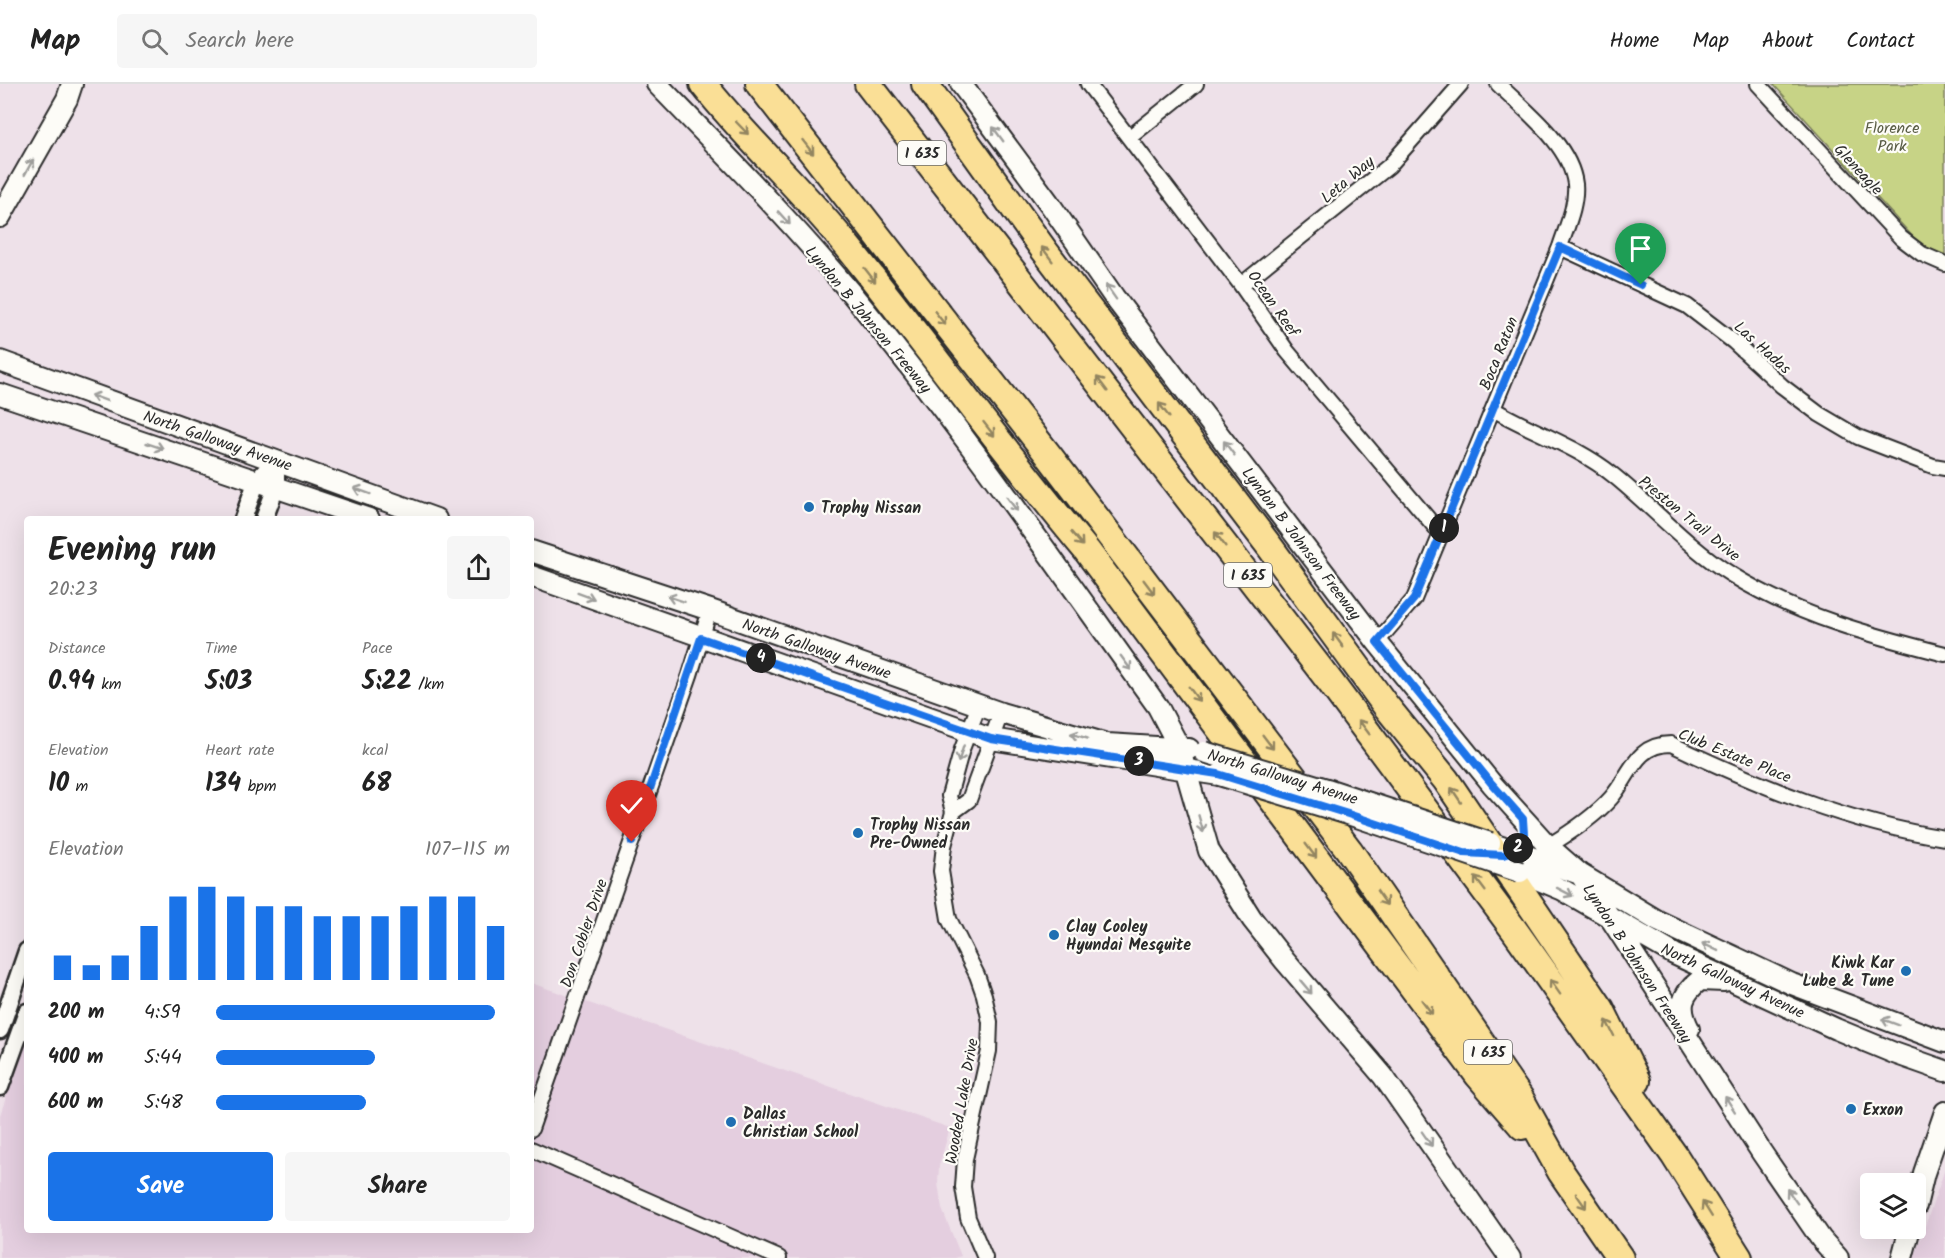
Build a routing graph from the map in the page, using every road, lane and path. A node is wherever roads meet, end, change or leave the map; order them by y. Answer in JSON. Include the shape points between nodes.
{"nodes":[{"id":1,"x":72,"y":84,"type":"edge"},
{"id":2,"x":657,"y":84,"type":"edge"},
{"id":3,"x":698,"y":84,"type":"edge"},
{"id":4,"x":703,"y":84,"type":"edge"},
{"id":5,"x":759,"y":84,"type":"edge"},
{"id":6,"x":868,"y":84,"type":"edge"},
{"id":7,"x":888,"y":84,"type":"edge"},
{"id":8,"x":925,"y":84,"type":"edge"},
{"id":9,"x":961,"y":84,"type":"edge"},
{"id":10,"x":1088,"y":84,"type":"edge"},
{"id":11,"x":1196,"y":84,"type":"edge"},
{"id":12,"x":1461,"y":84,"type":"edge"},
{"id":13,"x":1498,"y":84,"type":"edge"},
{"id":14,"x":1758,"y":84,"type":"edge"},
{"id":15,"x":720,"y":105,"type":"junction"},
{"id":16,"x":1130,"y":137,"type":"junction"},
{"id":17,"x":912,"y":140,"type":"junction"},
{"id":18,"x":0,"y":217,"type":"edge"},
{"id":19,"x":1560,"y":247,"type":"junction"},
{"id":20,"x":1945,"y":264,"type":"edge"},
{"id":21,"x":1241,"y":285,"type":"junction"},
{"id":22,"x":0,"y":362,"type":"edge"},
{"id":23,"x":0,"y":394,"type":"edge"},
{"id":24,"x":125,"y":407,"type":"junction"},
{"id":25,"x":1493,"y":409,"type":"junction"},
{"id":26,"x":114,"y":432,"type":"junction"},
{"id":27,"x":276,"y":460,"type":"junction"},
{"id":28,"x":1945,"y":468,"type":"edge"},
{"id":29,"x":257,"y":480,"type":"junction"},
{"id":30,"x":276,"y":487,"type":"junction"},
{"id":31,"x":244,"y":516,"type":"edge"},
{"id":32,"x":265,"y":516,"type":"edge"},
{"id":33,"x":360,"y":516,"type":"edge"},
{"id":34,"x":428,"y":516,"type":"edge"},
{"id":35,"x":1441,"y":534,"type":"junction"},
{"id":36,"x":534,"y":552,"type":"edge"},
{"id":37,"x":534,"y":577,"type":"edge"},
{"id":38,"x":710,"y":610,"type":"junction"},
{"id":39,"x":701,"y":638,"type":"junction"},
{"id":40,"x":1377,"y":642,"type":"junction"},
{"id":41,"x":1945,"y":654,"type":"edge"},
{"id":42,"x":979,"y":705,"type":"junction"},
{"id":43,"x":1158,"y":707,"type":"junction"},
{"id":44,"x":1001,"y":713,"type":"junction"},
{"id":45,"x":970,"y":730,"type":"junction"},
{"id":46,"x":991,"y":739,"type":"junction"},
{"id":47,"x":1141,"y":747,"type":"junction"},
{"id":48,"x":1179,"y":747,"type":"junction"},
{"id":49,"x":1186,"y":768,"type":"junction"},
{"id":50,"x":953,"y":812,"type":"junction"},
{"id":51,"x":1523,"y":819,"type":"junction"},
{"id":52,"x":1945,"y":838,"type":"edge"},
{"id":53,"x":1548,"y":846,"type":"junction"},
{"id":54,"x":1503,"y":850,"type":"junction"},
{"id":55,"x":1464,"y":853,"type":"junction"},
{"id":56,"x":1580,"y":874,"type":"junction"},
{"id":57,"x":1609,"y":916,"type":"junction"},
{"id":58,"x":24,"y":960,"type":"edge"},
{"id":59,"x":1743,"y":984,"type":"junction"},
{"id":60,"x":24,"y":1020,"type":"edge"},
{"id":61,"x":0,"y":1030,"type":"edge"},
{"id":62,"x":1944,"y":1037,"type":"edge"},
{"id":63,"x":1701,"y":1060,"type":"junction"},
{"id":64,"x":1939,"y":1069,"type":"edge"},
{"id":65,"x":0,"y":1087,"type":"edge"},
{"id":66,"x":1945,"y":1112,"type":"edge"},
{"id":67,"x":534,"y":1121,"type":"edge"},
{"id":68,"x":534,"y":1150,"type":"edge"},
{"id":69,"x":1674,"y":1155,"type":"junction"},
{"id":70,"x":1561,"y":1172,"type":"junction"},
{"id":71,"x":1924,"y":1173,"type":"edge"},
{"id":72,"x":1907,"y":1239,"type":"edge"},
{"id":73,"x":778,"y":1258,"type":"edge"},
{"id":74,"x":985,"y":1258,"type":"edge"},
{"id":75,"x":1510,"y":1258,"type":"edge"},
{"id":76,"x":1620,"y":1258,"type":"edge"},
{"id":77,"x":1739,"y":1258,"type":"edge"},
{"id":78,"x":1838,"y":1258,"type":"edge"},
{"id":79,"x":1902,"y":1258,"type":"edge"}],
"edges":[{"from":18,"to":1,"type":"main road","one_way":true},
{"from":2,"to":43,"type":"main road","name":"Lyndon B Johnson Freeway","one_way":true,"via":[[739,168],[900,353]]},
{"from":3,"to":15,"type":"highway"},
{"from":4,"to":15,"type":"highway"},
{"from":5,"to":70,"type":"highway","number":"I 635","one_way":true,"via":[[1349,850],[1520,1098]]},
{"from":6,"to":17,"type":"highway","number":"I 635"},
{"from":7,"to":17,"type":"highway"},
{"from":69,"to":8,"type":"highway","one_way":true,"via":[[1600,1009],[1446,780],[1386,706],[1044,250]]},
{"from":40,"to":9,"type":"main road","name":"Lyndon B Johnson Freeway","one_way":true,"via":[[1114,297]]},
{"from":10,"to":16,"type":"street","name":"Ocean Reef"},
{"from":11,"to":16,"type":"street"},
{"from":12,"to":21,"type":"street","name":"Leta Way","via":[[1389,166]]},
{"from":13,"to":19,"type":"street","name":"Boca Raton","via":[[1568,159],[1575,185]]},
{"from":14,"to":20,"type":"street","name":"Gleneagle","via":[[1901,238],[1922,255]]},
{"from":15,"to":70,"type":"highway","one_way":true,"via":[[848,246],[1087,551],[1478,1075]]},
{"from":16,"to":21,"type":"street","name":"Ocean Reef"},
{"from":69,"to":17,"type":"highway","number":"I 635","one_way":true,"via":[[1515,931],[1331,683]]},
{"from":19,"to":25,"type":"street","name":"Boca Raton"},
{"from":19,"to":28,"type":"street","name":"Las Hadas","via":[[1687,306],[1782,386],[1858,437]]},
{"from":21,"to":35,"type":"street","name":"Ocean Reef","via":[[1287,351]]},
{"from":24,"to":22,"type":"main road","name":"North Galloway Avenue","one_way":true},
{"from":23,"to":26,"type":"main road","name":"North Galloway Avenue"},
{"from":24,"to":26,"type":"main road"},
{"from":24,"to":27,"type":"main road","name":"North Galloway Avenue"},
{"from":25,"to":35,"type":"street","name":"Boca Raton"},
{"from":25,"to":41,"type":"street","name":"Preston Trail Drive","via":[[1569,447],[1612,474],[1671,528],[1732,575],[1810,615]]},
{"from":26,"to":29,"type":"main road","name":"North Galloway Avenue","one_way":true},
{"from":27,"to":29,"type":"street"},
{"from":27,"to":30,"type":"street"},
{"from":34,"to":27,"type":"main road","name":"North Galloway Avenue","one_way":true},
{"from":29,"to":30,"type":"main road","name":"North Galloway Avenue"},
{"from":29,"to":31,"type":"street"},
{"from":30,"to":32,"type":"street"},
{"from":30,"to":33,"type":"main road","name":"North Galloway Avenue"},
{"from":35,"to":40,"type":"street","name":"Boca Raton","via":[[1414,599]]},
{"from":38,"to":36,"type":"main road","name":"North Galloway Avenue","one_way":true},
{"from":37,"to":39,"type":"main road","name":"North Galloway Avenue","one_way":true},
{"from":38,"to":39,"type":"street","name":"Don Cobler Drive"},
{"from":38,"to":42,"type":"main road","name":"North Galloway Avenue"},
{"from":39,"to":45,"type":"main road","name":"North Galloway Avenue"},
{"from":39,"to":67,"type":"street","name":"Don Cobler Drive"},
{"from":40,"to":51,"type":"main road","name":"Lyndon B Johnson Freeway"},
{"from":42,"to":44,"type":"main road","name":"North Galloway Avenue"},
{"from":42,"to":45,"type":"street","name":"Wooded Lake Drive"},
{"from":43,"to":47,"type":"main road","via":[[1155,732]]},
{"from":43,"to":48,"type":"main road","name":"Lyndon B Johnson Freeway"},
{"from":44,"to":46,"type":"street","name":"Wooded Lake Drive"},
{"from":47,"to":44,"type":"main road","name":"North Galloway Avenue","one_way":true,"via":[[1107,744]]},
{"from":45,"to":46,"type":"main road","name":"North Galloway Avenue"},
{"from":45,"to":50,"type":"street","name":"Wooded Lake Drive","one_way":true,"via":[[949,796]]},
{"from":46,"to":49,"type":"main road","name":"North Galloway Avenue"},
{"from":46,"to":50,"type":"street","name":"Wooded Lake Drive","via":[[969,800]]},
{"from":47,"to":48,"type":"main road","name":"North Galloway Avenue"},
{"from":48,"to":49,"type":"main road","name":"Lyndon B Johnson Freeway"},
{"from":48,"to":54,"type":"main road","name":"North Galloway Avenue","bridge":true,"via":[[1327,789]]},
{"from":49,"to":55,"type":"main road","name":"North Galloway Avenue","bridge":true,"via":[[1218,774]]},
{"from":49,"to":75,"type":"main road","name":"Lyndon B Johnson Freeway","one_way":true,"via":[[1209,851],[1252,919],[1383,1076]]},
{"from":50,"to":74,"type":"street","name":"Wooded Lake Drive","via":[[941,871],[944,891],[950,919],[977,975],[990,1022],[989,1051],[965,1159],[963,1187],[968,1218]]},
{"from":51,"to":53,"type":"main road","name":"Lyndon B Johnson Freeway"},
{"from":51,"to":54,"type":"main road","via":[[1520,846]]},
{"from":52,"to":53,"type":"street","name":"Club Estate Place","via":[[1865,822],[1741,777],[1671,744],[1662,744],[1653,746],[1634,763],[1612,797],[1593,814]]},
{"from":53,"to":56,"type":"main road","name":"Lyndon B Johnson Freeway"},
{"from":54,"to":55,"type":"main road","bridge":true},
{"from":54,"to":56,"type":"main road","name":"North Galloway Avenue"},
{"from":55,"to":57,"type":"main road","name":"North Galloway Avenue","one_way":true,"bridge":true,"via":[[1563,890]]},
{"from":56,"to":57,"type":"main road","name":"Lyndon B Johnson Freeway"},
{"from":62,"to":56,"type":"main road","name":"North Galloway Avenue","one_way":true,"via":[[1792,984],[1658,921]]},
{"from":57,"to":59,"type":"main road","name":"North Galloway Avenue","via":[[1674,954]]},
{"from":57,"to":63,"type":"main road","name":"Lyndon B Johnson Freeway"},
{"from":58,"to":61,"type":"street"},
{"from":59,"to":63,"type":"main road","via":[[1700,980],[1687,990],[1682,1007]]},
{"from":59,"to":64,"type":"main road","name":"North Galloway Avenue","via":[[1836,1029]]},
{"from":60,"to":65,"type":"street"},
{"from":62,"to":64,"type":"main road"},
{"from":78,"to":63,"type":"main road","name":"Lyndon B Johnson Freeway","one_way":true,"via":[[1821,1239]]},
{"from":66,"to":71,"type":"main road"},
{"from":68,"to":73,"type":"street"},
{"from":77,"to":69,"type":"highway","number":"I 635","one_way":true},
{"from":70,"to":76,"type":"highway","number":"I 635","one_way":true},
{"from":72,"to":79,"type":"main road"}]}
